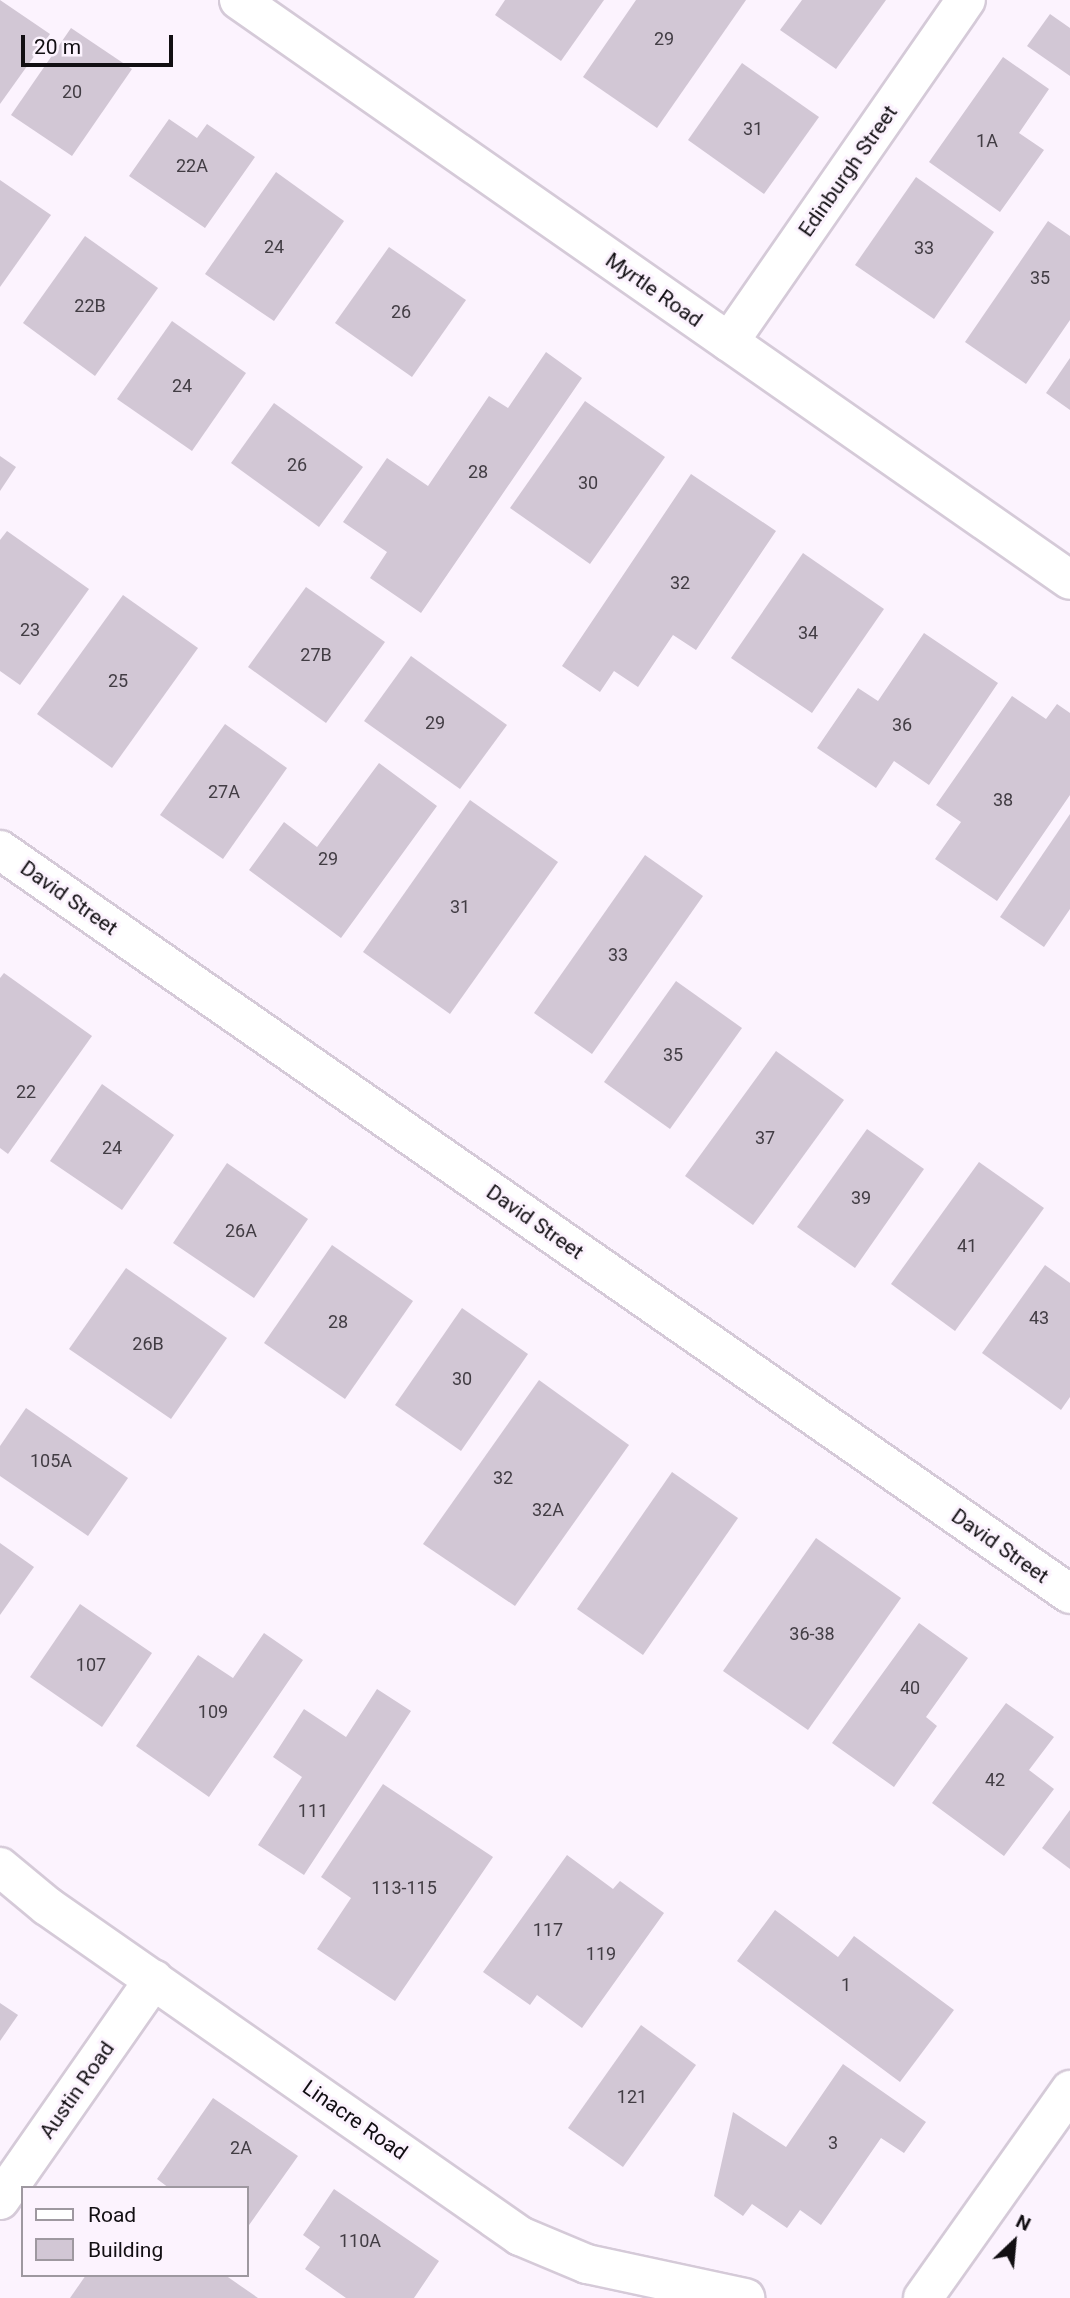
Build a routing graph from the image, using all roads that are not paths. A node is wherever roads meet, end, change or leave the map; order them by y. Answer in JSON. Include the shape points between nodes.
{"nodes":[{"id":1,"x":239,"y":0,"type":"edge"},
{"id":2,"x":966,"y":0,"type":"edge"},
{"id":3,"x":729,"y":342,"type":"junction"},
{"id":4,"x":1070,"y":580,"type":"edge"},
{"id":5,"x":0,"y":850,"type":"edge"},
{"id":6,"x":1070,"y":1594,"type":"edge"},
{"id":7,"x":0,"y":1867,"type":"edge"},
{"id":8,"x":154,"y":1979,"type":"junction"},
{"id":9,"x":1070,"y":2090,"type":"edge"},
{"id":10,"x":0,"y":2200,"type":"edge"},
{"id":11,"x":745,"y":2298,"type":"edge"},
{"id":12,"x":923,"y":2298,"type":"edge"}],
"edges":[{"from":1,"to":3,"type":"street","name":"Myrtle Road"},
{"from":2,"to":3,"type":"street","name":"Edinburgh Street"},
{"from":3,"to":4,"type":"street","name":"Myrtle Road"},
{"from":5,"to":6,"type":"street","name":"David Street"},
{"from":7,"to":8,"type":"street","name":"Linacre Road","via":[[47,1906]]},
{"from":8,"to":10,"type":"street","name":"Austin Road"},
{"from":8,"to":11,"type":"street","name":"Linacre Road","via":[[520,2236],[587,2264]]},
{"from":9,"to":12,"type":"street"}]}
